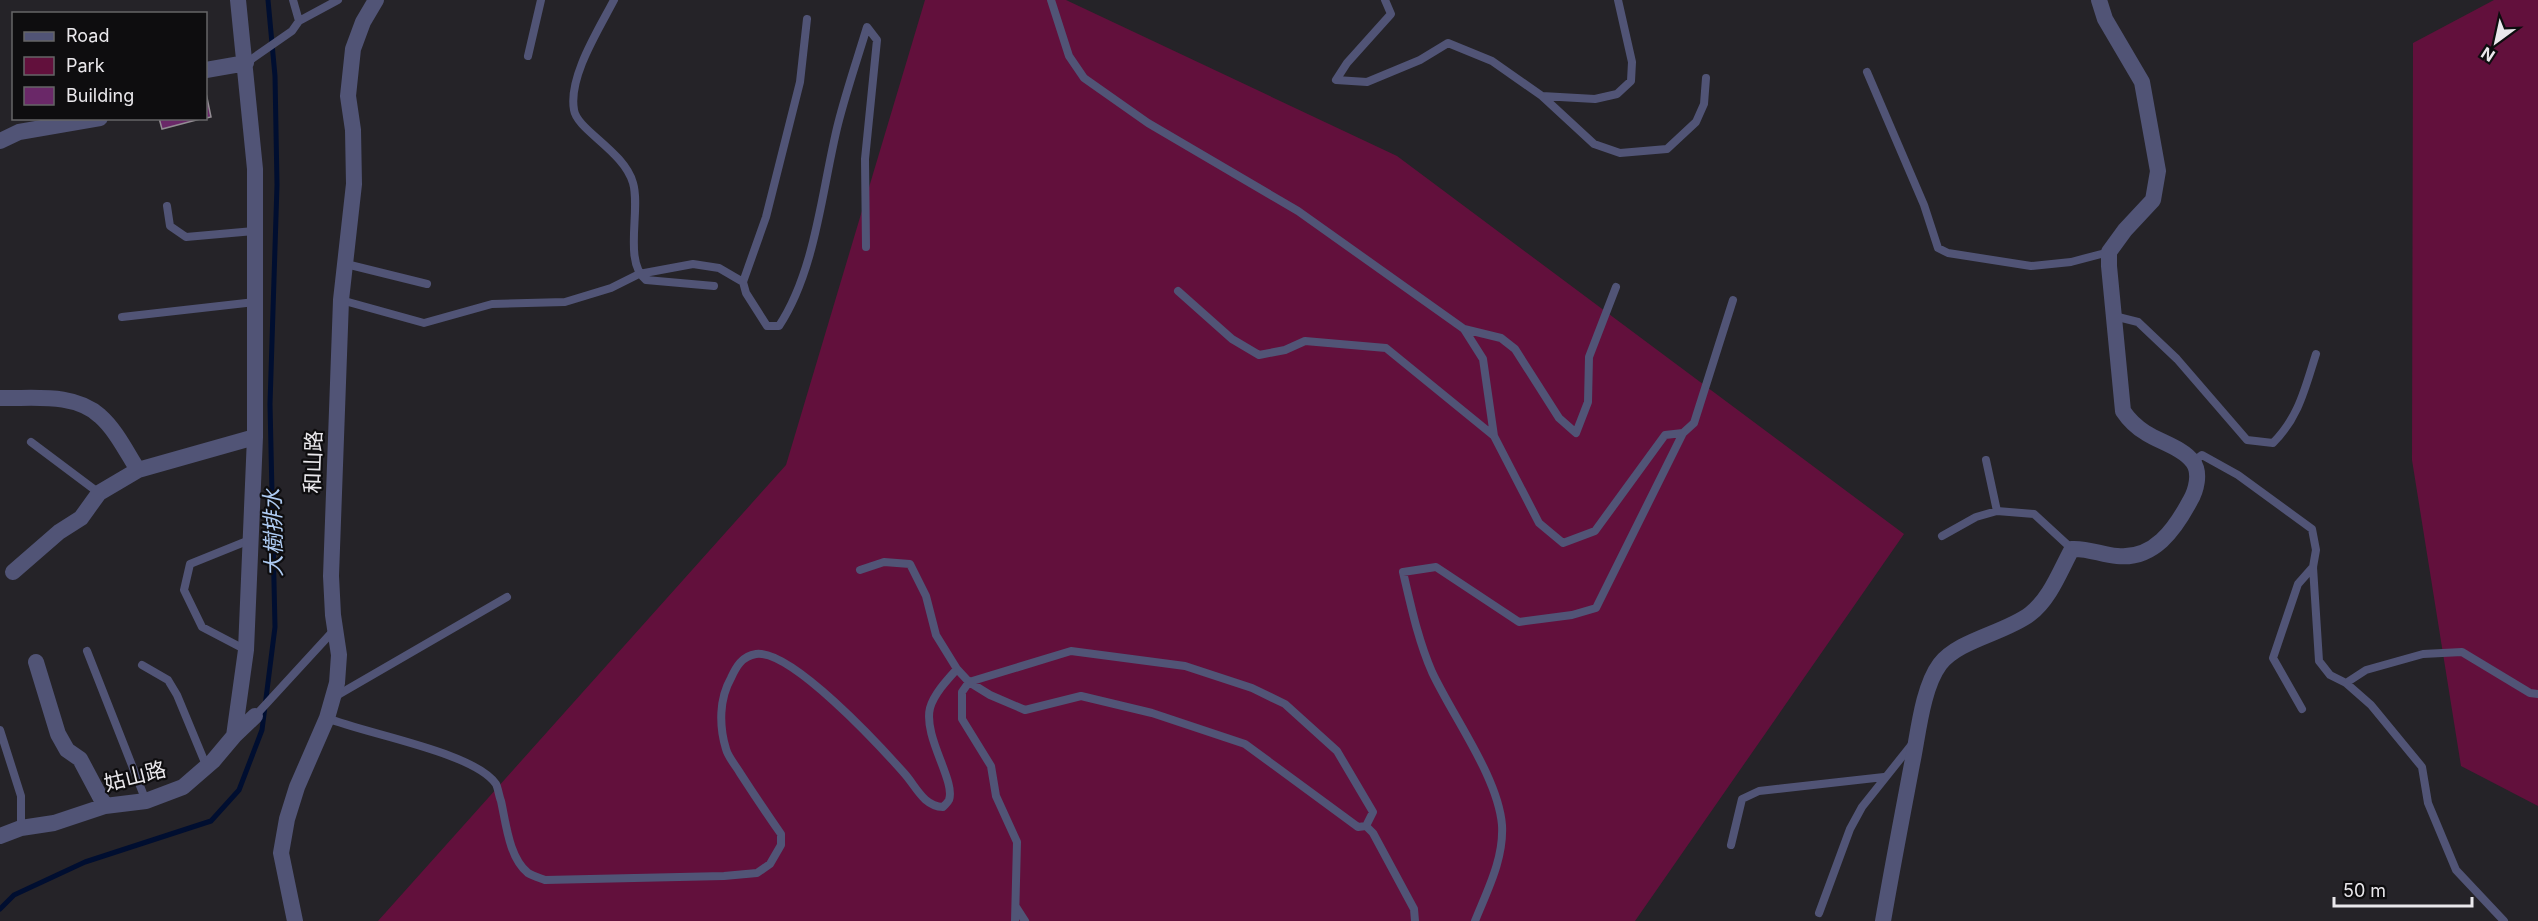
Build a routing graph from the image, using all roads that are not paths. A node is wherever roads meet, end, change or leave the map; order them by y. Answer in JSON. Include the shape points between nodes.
{"nodes":[{"id":1,"x":238,"y":0,"type":"edge"},
{"id":2,"x":293,"y":0,"type":"edge"},
{"id":3,"x":338,"y":0,"type":"edge"},
{"id":4,"x":376,"y":0,"type":"edge"},
{"id":5,"x":542,"y":0,"type":"edge"},
{"id":6,"x":614,"y":0,"type":"edge"},
{"id":7,"x":1051,"y":0,"type":"edge"},
{"id":8,"x":1385,"y":0,"type":"edge"},
{"id":9,"x":1618,"y":0,"type":"edge"},
{"id":10,"x":2099,"y":0,"type":"edge"},
{"id":11,"x":807,"y":19,"type":"dead end"},
{"id":12,"x":299,"y":21,"type":"junction"},
{"id":13,"x":528,"y":56,"type":"dead end"},
{"id":14,"x":246,"y":63,"type":"junction"},
{"id":15,"x":207,"y":70,"type":"edge"},
{"id":16,"x":1867,"y":72,"type":"dead end"},
{"id":17,"x":1706,"y":78,"type":"dead end"},
{"id":18,"x":1542,"y":96,"type":"junction"},
{"id":19,"x":88,"y":120,"type":"edge"},
{"id":20,"x":0,"y":141,"type":"edge"},
{"id":21,"x":167,"y":206,"type":"dead end"},
{"id":22,"x":254,"y":231,"type":"junction"},
{"id":23,"x":866,"y":247,"type":"dead end"},
{"id":24,"x":2109,"y":252,"type":"junction"},
{"id":25,"x":346,"y":264,"type":"junction"},
{"id":26,"x":639,"y":274,"type":"junction"},
{"id":27,"x":743,"y":282,"type":"junction"},
{"id":28,"x":427,"y":284,"type":"dead end"},
{"id":29,"x":714,"y":286,"type":"dead end"},
{"id":30,"x":1616,"y":287,"type":"dead end"},
{"id":31,"x":1178,"y":291,"type":"dead end"},
{"id":32,"x":340,"y":300,"type":"junction"},
{"id":33,"x":1733,"y":300,"type":"dead end"},
{"id":34,"x":255,"y":302,"type":"junction"},
{"id":35,"x":2114,"y":316,"type":"junction"},
{"id":36,"x":122,"y":317,"type":"dead end"},
{"id":37,"x":1464,"y":329,"type":"junction"},
{"id":38,"x":2316,"y":354,"type":"dead end"},
{"id":39,"x":0,"y":398,"type":"edge"},
{"id":40,"x":1683,"y":433,"type":"junction"},
{"id":41,"x":1494,"y":436,"type":"junction"},
{"id":42,"x":255,"y":437,"type":"junction"},
{"id":43,"x":31,"y":442,"type":"dead end"},
{"id":44,"x":1986,"y":460,"type":"dead end"},
{"id":45,"x":2193,"y":462,"type":"junction"},
{"id":46,"x":138,"y":470,"type":"junction"},
{"id":47,"x":99,"y":493,"type":"junction"},
{"id":48,"x":1997,"y":511,"type":"junction"},
{"id":49,"x":1942,"y":536,"type":"dead end"},
{"id":50,"x":252,"y":539,"type":"junction"},
{"id":51,"x":2072,"y":549,"type":"junction"},
{"id":52,"x":2313,"y":567,"type":"junction"},
{"id":53,"x":860,"y":570,"type":"dead end"},
{"id":54,"x":13,"y":572,"type":"dead end"},
{"id":55,"x":507,"y":597,"type":"dead end"},
{"id":56,"x":335,"y":629,"type":"junction"},
{"id":57,"x":246,"y":650,"type":"junction"},
{"id":58,"x":87,"y":651,"type":"dead end"},
{"id":59,"x":36,"y":662,"type":"dead end"},
{"id":60,"x":142,"y":665,"type":"dead end"},
{"id":61,"x":957,"y":669,"type":"junction"},
{"id":62,"x":969,"y":682,"type":"junction"},
{"id":63,"x":2346,"y":683,"type":"junction"},
{"id":64,"x":2538,"y":694,"type":"edge"},
{"id":65,"x":333,"y":698,"type":"junction"},
{"id":66,"x":2302,"y":709,"type":"dead end"},
{"id":67,"x":255,"y":716,"type":"joint"},
{"id":68,"x":327,"y":718,"type":"junction"},
{"id":69,"x":0,"y":730,"type":"edge"},
{"id":70,"x":234,"y":736,"type":"junction"},
{"id":71,"x":1917,"y":738,"type":"junction"},
{"id":72,"x":207,"y":765,"type":"junction"},
{"id":73,"x":1884,"y":777,"type":"junction"},
{"id":74,"x":146,"y":801,"type":"junction"},
{"id":75,"x":105,"y":806,"type":"junction"},
{"id":76,"x":1366,"y":826,"type":"junction"},
{"id":77,"x":21,"y":828,"type":"junction"},
{"id":78,"x":0,"y":836,"type":"edge"},
{"id":79,"x":1731,"y":845,"type":"dead end"},
{"id":80,"x":1016,"y":907,"type":"junction"},
{"id":81,"x":1819,"y":914,"type":"dead end"},
{"id":82,"x":295,"y":921,"type":"edge"},
{"id":83,"x":1015,"y":921,"type":"edge"},
{"id":84,"x":1025,"y":921,"type":"edge"},
{"id":85,"x":1415,"y":921,"type":"edge"},
{"id":86,"x":1474,"y":921,"type":"edge"},
{"id":87,"x":1883,"y":921,"type":"edge"},
{"id":88,"x":2504,"y":921,"type":"edge"}],
"edges":[{"from":1,"to":14,"type":"street"},
{"from":2,"to":12,"type":"lane"},
{"from":3,"to":12,"type":"lane"},
{"from":4,"to":25,"type":"street","name":"和山路","via":[[353,49],[348,96],[354,184]]},
{"from":5,"to":13,"type":"lane"},
{"from":6,"to":26,"type":"lane","via":[[583,62],[574,95],[574,112],[618,155],[633,183],[634,260]]},
{"from":7,"to":37,"type":"lane","via":[[1069,56],[1084,78],[1148,123],[1298,211]]},
{"from":8,"to":18,"type":"lane","via":[[1391,14],[1336,80],[1367,82],[1420,60],[1448,43],[1492,61]]},
{"from":9,"to":18,"type":"lane","via":[[1632,62],[1631,81],[1617,94],[1595,99]]},
{"from":10,"to":24,"type":"street","via":[[2105,19],[2142,82],[2158,171],[2152,200]]},
{"from":11,"to":27,"type":"lane","via":[[800,82],[766,217]]},
{"from":12,"to":14,"type":"lane","via":[[292,31]]},
{"from":14,"to":15,"type":"street"},
{"from":14,"to":22,"type":"street","via":[[255,169]]},
{"from":16,"to":24,"type":"lane","via":[[1924,205],[1938,248],[1948,254],[2031,266],[2071,262]]},
{"from":17,"to":18,"type":"lane","via":[[1704,104],[1696,122],[1667,149],[1620,153],[1594,144]]},
{"from":19,"to":20,"type":"street","via":[[19,132]]},
{"from":21,"to":22,"type":"lane","via":[[170,226],[186,237]]},
{"from":22,"to":34,"type":"street"},
{"from":23,"to":27,"type":"lane","via":[[865,159],[877,39],[867,27],[838,123],[810,250],[792,307],[779,326],[767,326]]},
{"from":24,"to":35,"type":"street"},
{"from":25,"to":28,"type":"lane"},
{"from":25,"to":32,"type":"street","name":"和山路"},
{"from":26,"to":27,"type":"lane","via":[[693,264],[719,268]]},
{"from":26,"to":29,"type":"lane","via":[[646,280]]},
{"from":26,"to":32,"type":"lane","via":[[565,303],[492,304],[424,323]]},
{"from":30,"to":37,"type":"lane","via":[[1589,357],[1588,402],[1576,434],[1559,418],[1515,349],[1502,338]]},
{"from":31,"to":41,"type":"lane","via":[[1232,339],[1259,355],[1305,341],[1386,348]]},
{"from":32,"to":56,"type":"street","name":"和山路","via":[[331,576]]},
{"from":33,"to":40,"type":"lane","via":[[1694,423]]},
{"from":34,"to":36,"type":"lane"},
{"from":34,"to":42,"type":"street"},
{"from":35,"to":38,"type":"lane","via":[[2138,322],[2177,359],[2247,440],[2272,442],[2286,429],[2296,415]]},
{"from":35,"to":45,"type":"street","via":[[2123,411],[2132,423]]},
{"from":37,"to":41,"type":"lane","via":[[1484,359]]},
{"from":39,"to":46,"type":"street","via":[[64,399],[82,405],[100,416]]},
{"from":40,"to":41,"type":"lane","via":[[1665,435],[1595,531],[1563,543],[1539,523]]},
{"from":40,"to":86,"type":"lane","via":[[1596,608],[1519,622],[1436,567],[1403,572],[1418,636],[1492,788],[1502,826],[1497,866]]},
{"from":42,"to":46,"type":"street"},
{"from":42,"to":50,"type":"street"},
{"from":43,"to":47,"type":"lane"},
{"from":44,"to":48,"type":"lane"},
{"from":45,"to":51,"type":"street","via":[[2198,474],[2194,494],[2180,520],[2160,544],[2119,557]]},
{"from":45,"to":52,"type":"lane","via":[[2202,455],[2238,475],[2312,529],[2316,550]]},
{"from":46,"to":47,"type":"street"},
{"from":47,"to":54,"type":"street","via":[[81,518]]},
{"from":48,"to":49,"type":"lane","via":[[1976,517]]},
{"from":48,"to":51,"type":"lane","via":[[2034,514]]},
{"from":50,"to":57,"type":"street"},
{"from":50,"to":57,"type":"lane","via":[[190,564],[184,590],[202,627]]},
{"from":51,"to":71,"type":"street","via":[[2046,597],[2032,612],[1953,652],[1940,663],[1930,680]]},
{"from":52,"to":63,"type":"lane","via":[[2319,661],[2330,675]]},
{"from":52,"to":66,"type":"lane","via":[[2298,584],[2273,658]]},
{"from":53,"to":61,"type":"lane","via":[[884,562],[910,564],[926,596],[936,635]]},
{"from":55,"to":65,"type":"lane"},
{"from":56,"to":65,"type":"street","name":"和山路","via":[[339,655]]},
{"from":56,"to":67,"type":"lane"},
{"from":57,"to":70,"type":"street"},
{"from":58,"to":74,"type":"lane"},
{"from":59,"to":75,"type":"street","via":[[58,734],[67,750],[80,759]]},
{"from":60,"to":72,"type":"lane","via":[[168,680]]},
{"from":61,"to":62,"type":"lane"},
{"from":61,"to":68,"type":"lane","via":[[930,710],[930,730],[949,789],[949,801],[943,807],[934,807],[832,699],[802,676],[772,657],[756,654],[739,662],[724,691],[721,712],[726,750],[781,834],[781,845],[770,864],[757,873],[724,876],[545,880],[521,865],[513,850],[496,784],[474,764]]},
{"from":62,"to":76,"type":"lane","via":[[1025,710],[1081,696],[1152,713],[1245,744],[1358,827]]},
{"from":62,"to":76,"type":"lane","via":[[1071,651],[1185,666],[1252,688],[1285,704],[1336,751],[1373,812]]},
{"from":62,"to":80,"type":"lane","via":[[962,692],[963,719],[991,766],[996,796],[1017,842]]},
{"from":63,"to":64,"type":"lane","via":[[2366,670],[2423,654],[2462,652]]},
{"from":63,"to":88,"type":"lane","via":[[2372,705],[2422,767],[2428,803],[2456,870]]},
{"from":65,"to":68,"type":"street","name":"和山路"},
{"from":67,"to":70,"type":"street","name":"姑山路"},
{"from":68,"to":82,"type":"street","name":"和山路","via":[[297,787],[281,853]]},
{"from":69,"to":77,"type":"lane","via":[[21,796]]},
{"from":70,"to":72,"type":"street","name":"姑山路"},
{"from":71,"to":73,"type":"lane"},
{"from":71,"to":87,"type":"street"},
{"from":72,"to":74,"type":"street","name":"姑山路","via":[[183,788]]},
{"from":73,"to":79,"type":"lane","via":[[1759,791],[1742,799]]},
{"from":73,"to":81,"type":"lane","via":[[1850,829]]},
{"from":74,"to":75,"type":"street","name":"姑山路"},
{"from":75,"to":77,"type":"street","name":"姑山路","via":[[54,823]]},
{"from":76,"to":85,"type":"lane","via":[[1414,909]]},
{"from":77,"to":78,"type":"street","name":"姑山路"},
{"from":80,"to":83,"type":"lane"},
{"from":80,"to":84,"type":"lane"}]}
